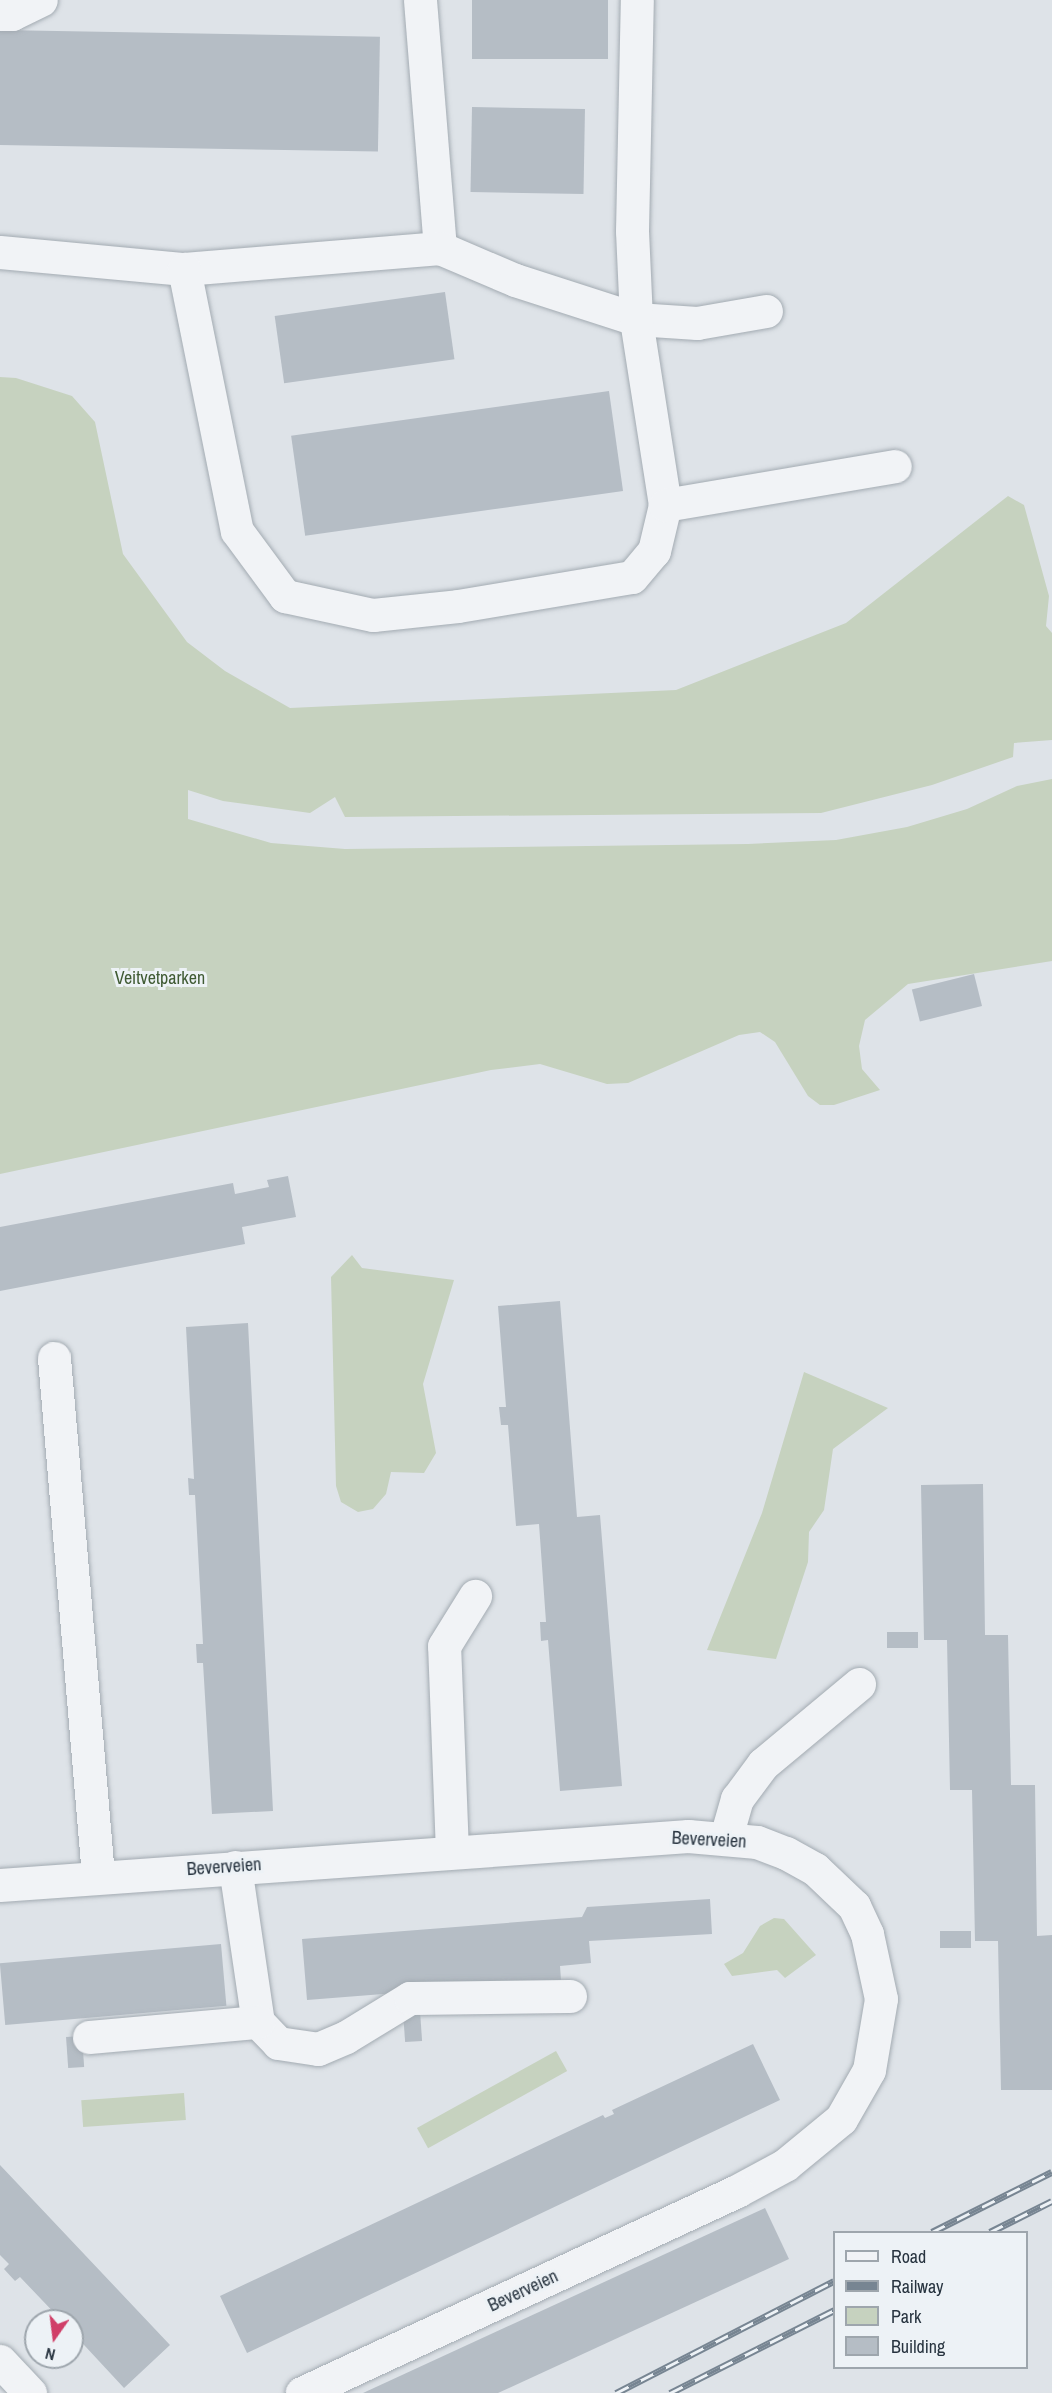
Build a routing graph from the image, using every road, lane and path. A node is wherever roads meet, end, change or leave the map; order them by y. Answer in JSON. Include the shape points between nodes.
{"nodes":[{"id":1,"x":41,"y":0,"type":"edge"},
{"id":2,"x":420,"y":0,"type":"edge"},
{"id":3,"x":637,"y":0,"type":"edge"},
{"id":4,"x":0,"y":14,"type":"edge"},
{"id":5,"x":440,"y":248,"type":"junction"},
{"id":6,"x":0,"y":252,"type":"edge"},
{"id":7,"x":184,"y":269,"type":"junction"},
{"id":8,"x":766,"y":311,"type":"dead end"},
{"id":9,"x":636,"y":319,"type":"junction"},
{"id":10,"x":895,"y":466,"type":"dead end"},
{"id":11,"x":665,"y":505,"type":"junction"},
{"id":12,"x":54,"y":1358,"type":"dead end"},
{"id":13,"x":475,"y":1596,"type":"dead end"},
{"id":14,"x":859,"y":1684,"type":"dead end"},
{"id":15,"x":726,"y":1837,"type":"junction"},
{"id":16,"x":452,"y":1852,"type":"junction"},
{"id":17,"x":236,"y":1867,"type":"junction"},
{"id":18,"x":98,"y":1876,"type":"junction"},
{"id":19,"x":0,"y":1885,"type":"edge"},
{"id":20,"x":570,"y":1996,"type":"dead end"},
{"id":21,"x":258,"y":2022,"type":"junction"},
{"id":22,"x":89,"y":2037,"type":"dead end"},
{"id":23,"x":0,"y":2361,"type":"edge"},
{"id":24,"x":30,"y":2393,"type":"edge"},
{"id":25,"x":302,"y":2393,"type":"edge"}],
"edges":[{"from":1,"to":4,"type":"street","via":[[12,14]]},
{"from":2,"to":5,"type":"street"},
{"from":3,"to":9,"type":"street","via":[[632,231]]},
{"from":5,"to":7,"type":"street"},
{"from":5,"to":9,"type":"street","via":[[515,280]]},
{"from":6,"to":7,"type":"street"},
{"from":7,"to":11,"type":"street","via":[[237,531],[285,596],[372,615],[458,606],[632,577],[654,551]]},
{"from":8,"to":9,"type":"street","via":[[697,323]]},
{"from":9,"to":11,"type":"street"},
{"from":10,"to":11,"type":"street"},
{"from":12,"to":18,"type":"street"},
{"from":13,"to":16,"type":"street","via":[[444,1646]]},
{"from":14,"to":15,"type":"street","via":[[756,1772],[737,1799]]},
{"from":15,"to":16,"type":"street","name":"Beverveien","via":[[688,1836]]},
{"from":15,"to":25,"type":"street","name":"Beverveien","via":[[767,1846],[815,1869],[854,1906],[867,1934],[880,1999],[878,2035],[869,2070],[841,2119],[784,2165],[737,2191]]},
{"from":16,"to":17,"type":"street","name":"Beverveien"},
{"from":17,"to":18,"type":"street","name":"Beverveien"},
{"from":17,"to":21,"type":"street"},
{"from":18,"to":19,"type":"street","name":"Beverveien"},
{"from":20,"to":21,"type":"street","via":[[410,1998],[346,2037],[318,2049],[278,2043]]},
{"from":21,"to":22,"type":"street"},
{"from":23,"to":24,"type":"street"}]}
